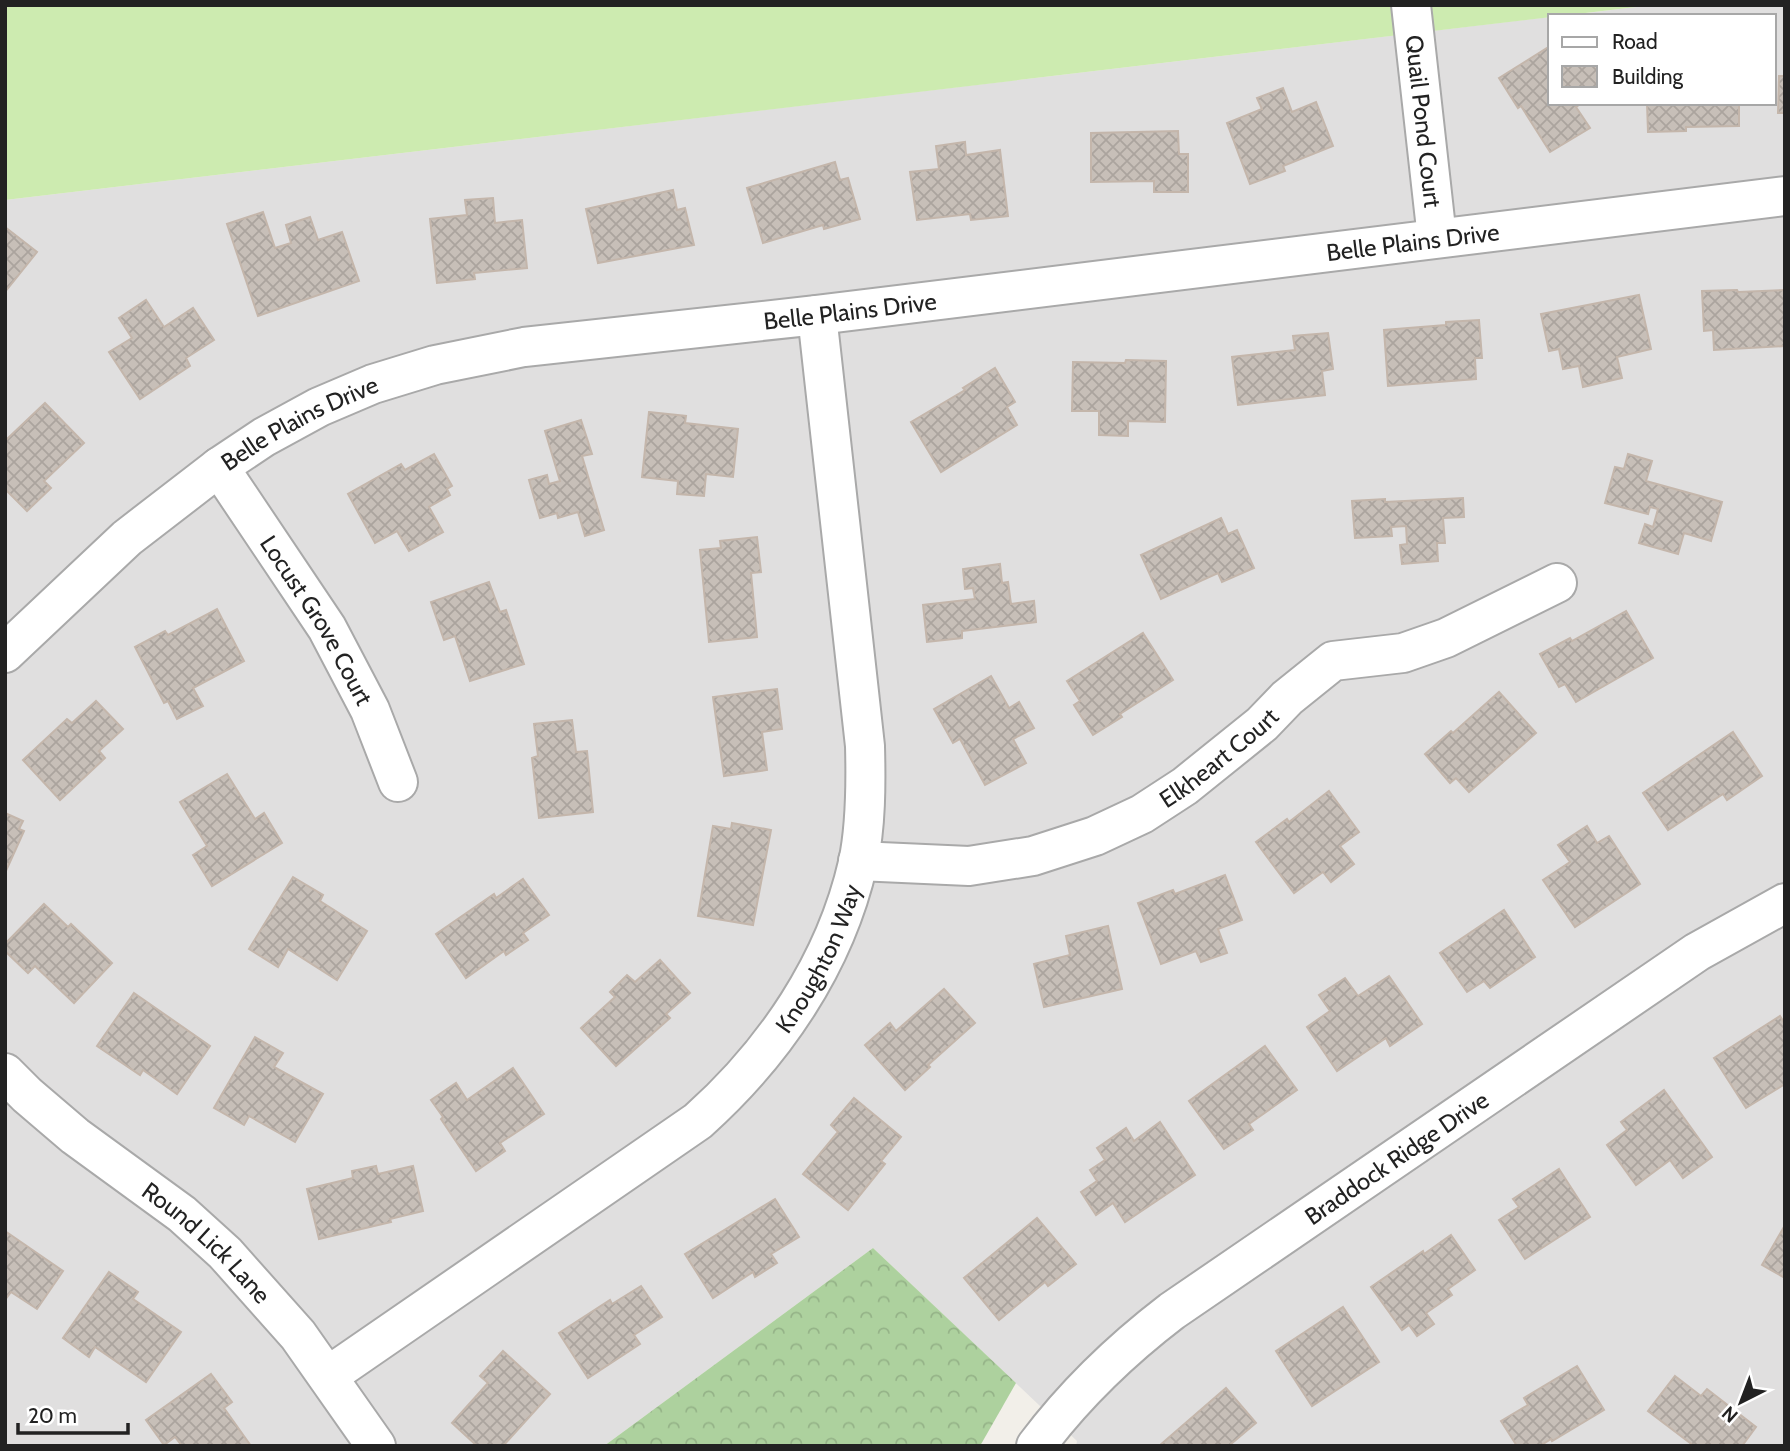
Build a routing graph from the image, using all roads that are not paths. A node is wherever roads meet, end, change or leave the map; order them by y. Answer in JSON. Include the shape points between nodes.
{"nodes":[{"id":1,"x":1411,"y":5,"type":"edge"},
{"id":2,"x":1785,"y":196,"type":"edge"},
{"id":3,"x":1437,"y":238,"type":"junction"},
{"id":4,"x":817,"y":316,"type":"junction"},
{"id":5,"x":219,"y":467,"type":"junction"},
{"id":6,"x":1557,"y":583,"type":"dead end"},
{"id":7,"x":5,"y":653,"type":"edge"},
{"id":8,"x":398,"y":782,"type":"dead end"},
{"id":9,"x":858,"y":861,"type":"junction"},
{"id":10,"x":1785,"y":903,"type":"edge"},
{"id":11,"x":5,"y":1073,"type":"edge"},
{"id":12,"x":328,"y":1376,"type":"junction"},
{"id":13,"x":376,"y":1446,"type":"edge"},
{"id":14,"x":1036,"y":1446,"type":"edge"}],
"edges":[{"from":1,"to":3,"type":"street","name":"Quail Pond Court"},
{"from":2,"to":3,"type":"street","name":"Belle Plains Drive"},
{"from":3,"to":4,"type":"street","name":"Belle Plains Drive"},
{"from":4,"to":5,"type":"street","name":"Belle Plains Drive","via":[[524,347],[435,365],[319,407]]},
{"from":4,"to":9,"type":"street","name":"Knoughton Way","via":[[865,746]]},
{"from":5,"to":7,"type":"street","name":"Belle Plains Drive","via":[[127,538]]},
{"from":5,"to":8,"type":"street","name":"Locust Grove Court","via":[[327,628],[370,710]]},
{"from":6,"to":9,"type":"street","name":"Elkheart Court","via":[[1446,638],[1403,653],[1333,661],[1185,786],[1142,814],[1095,836],[1033,856],[969,866]]},
{"from":9,"to":12,"type":"street","name":"Knoughton Way","via":[[817,972],[775,1038],[724,1097],[698,1121]]},
{"from":10,"to":14,"type":"street","name":"Braddock Ridge Drive","via":[[1697,952],[1172,1311],[1085,1387]]},
{"from":11,"to":12,"type":"street","name":"Round Lick Lane","via":[[75,1136],[182,1214],[225,1253]]},
{"from":12,"to":13,"type":"street","name":"Round Lick Lane"}]}
